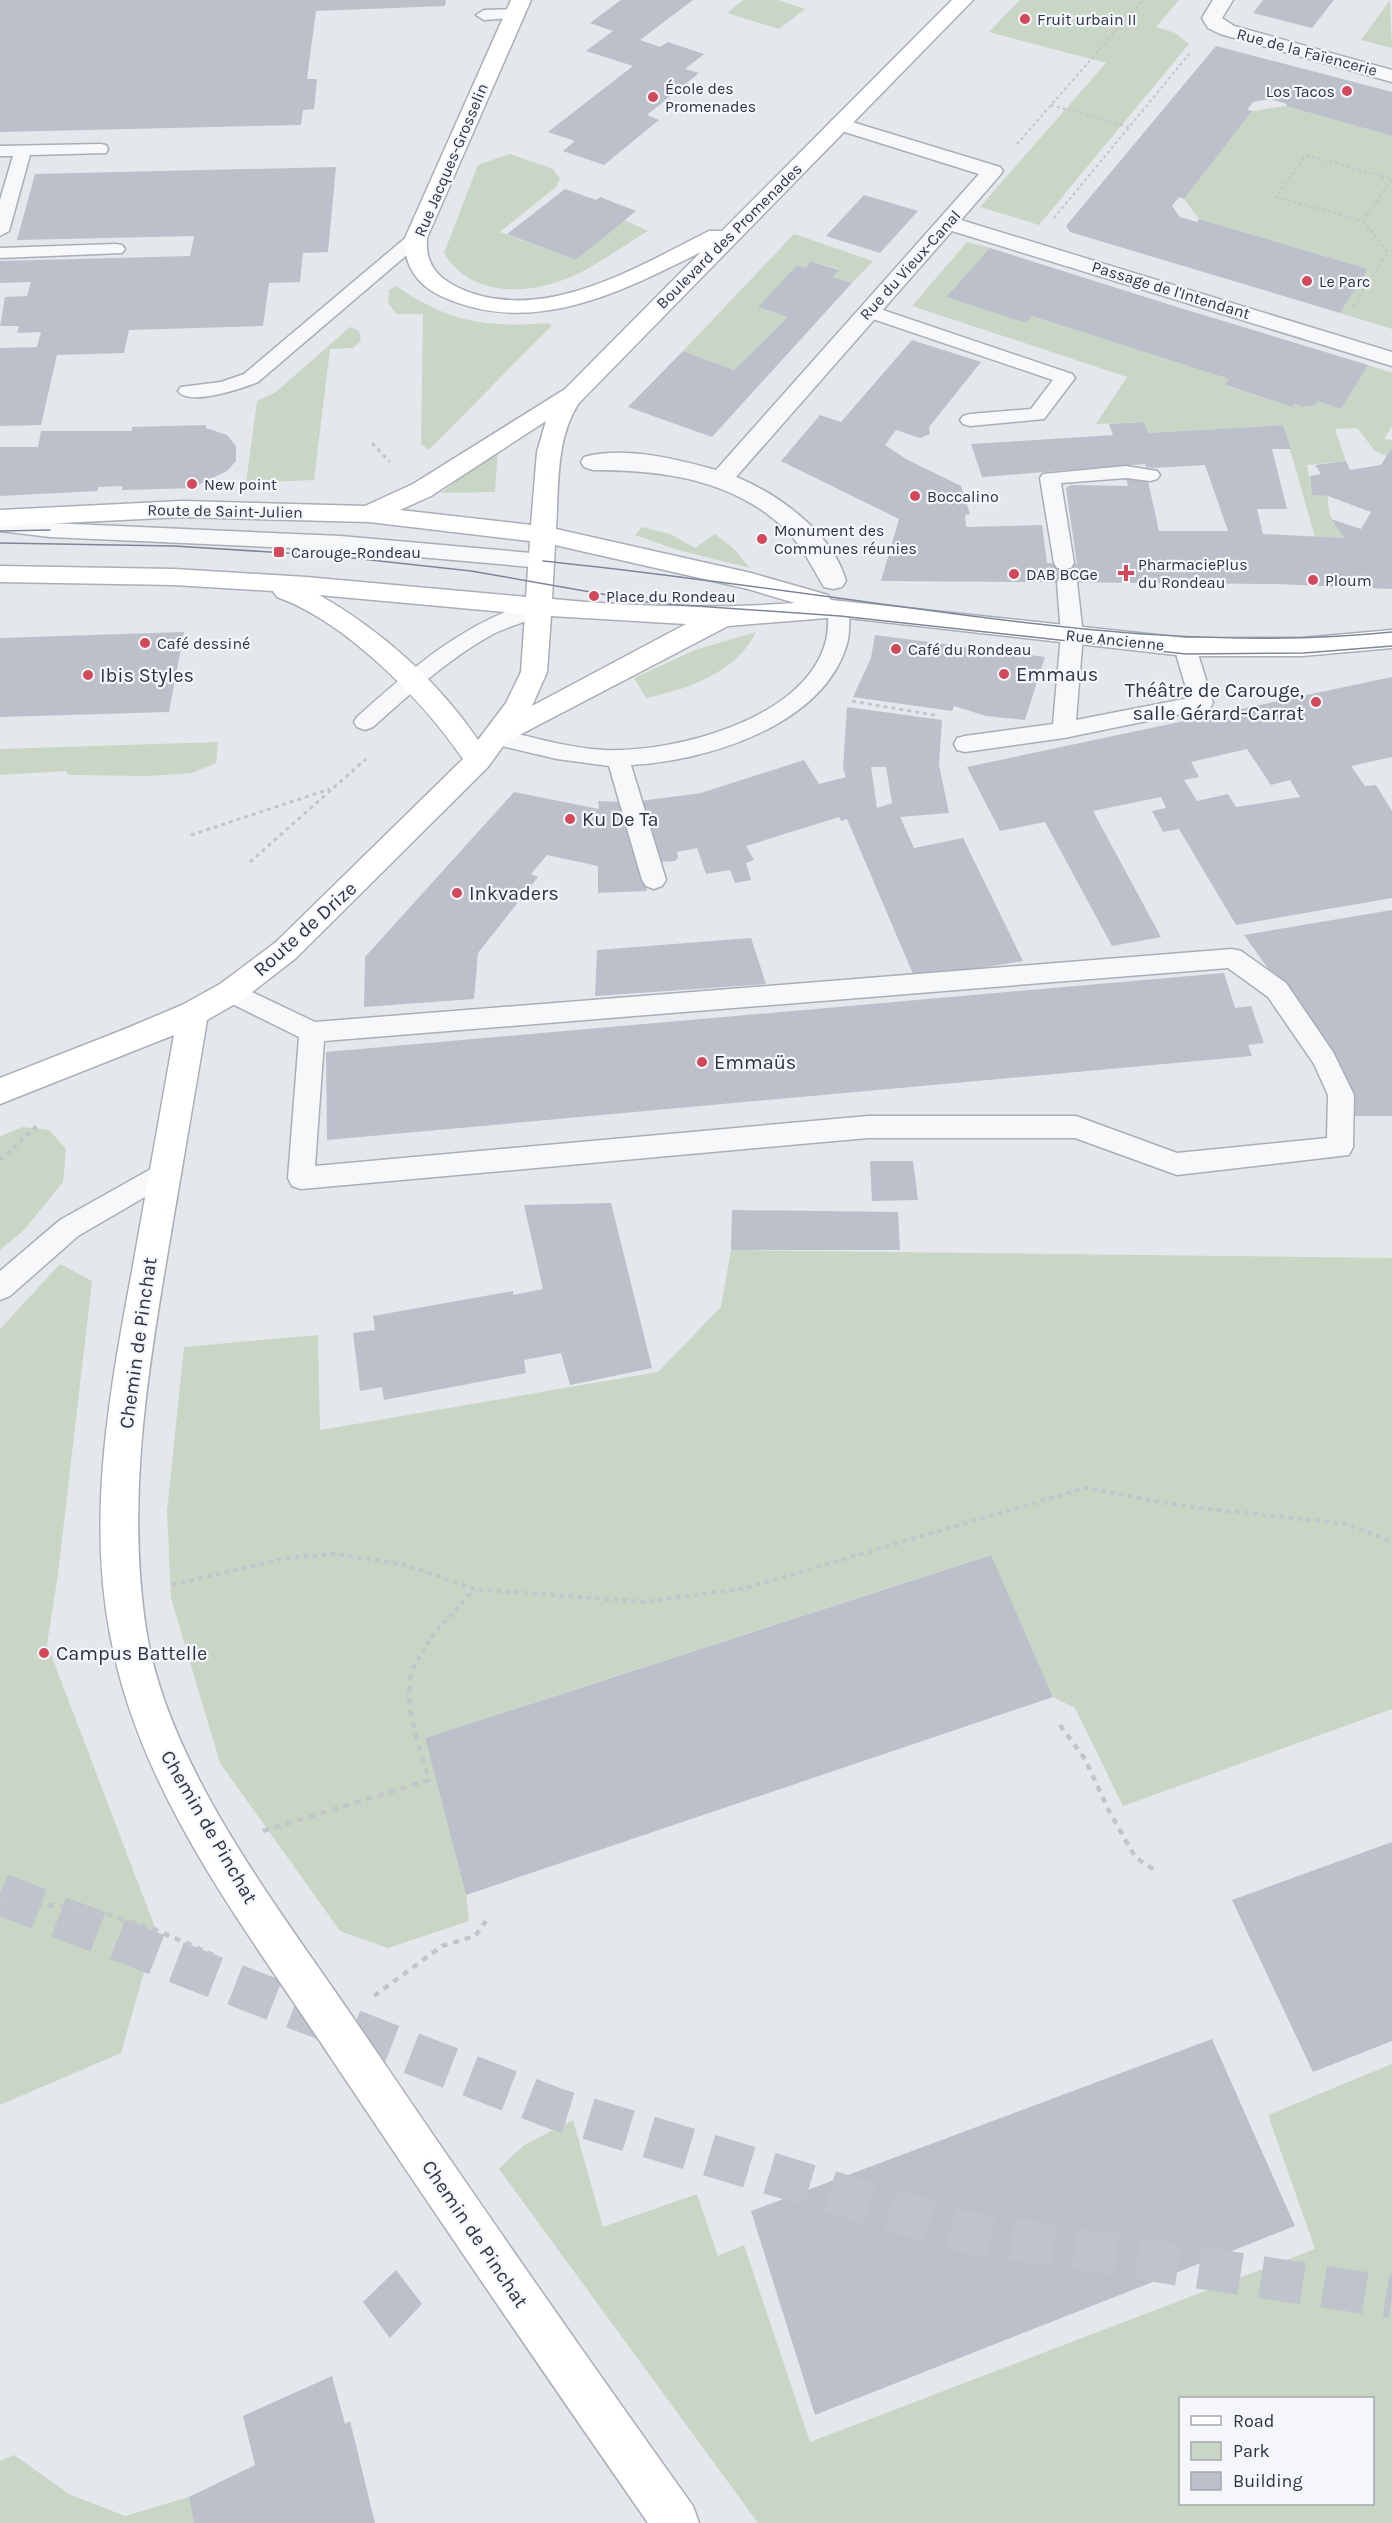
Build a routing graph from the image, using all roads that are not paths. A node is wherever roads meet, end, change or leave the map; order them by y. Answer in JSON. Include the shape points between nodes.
{"nodes":[{"id":1,"x":963,"y":0,"type":"edge"},
{"id":2,"x":1223,"y":0,"type":"edge"},
{"id":3,"x":518,"y":7,"type":"edge"},
{"id":4,"x":484,"y":15,"type":"dead end"},
{"id":5,"x":1392,"y":76,"type":"edge"},
{"id":6,"x":839,"y":124,"type":"junction"},
{"id":7,"x":100,"y":149,"type":"dead end"},
{"id":8,"x":23,"y":150,"type":"junction"},
{"id":9,"x":0,"y":151,"type":"edge"},
{"id":10,"x":949,"y":222,"type":"junction"},
{"id":11,"x":738,"y":226,"type":"junction"},
{"id":12,"x":0,"y":231,"type":"edge"},
{"id":13,"x":416,"y":238,"type":"junction"},
{"id":14,"x":116,"y":249,"type":"dead end"},
{"id":15,"x":0,"y":253,"type":"edge"},
{"id":16,"x":868,"y":311,"type":"junction"},
{"id":17,"x":1392,"y":359,"type":"edge"},
{"id":18,"x":577,"y":390,"type":"junction"},
{"id":19,"x":188,"y":392,"type":"dead end"},
{"id":20,"x":970,"y":420,"type":"dead end"},
{"id":21,"x":593,"y":462,"type":"dead end"},
{"id":22,"x":1150,"y":475,"type":"dead end"},
{"id":23,"x":721,"y":478,"type":"junction"},
{"id":24,"x":369,"y":514,"type":"junction"},
{"id":25,"x":0,"y":518,"type":"edge"},
{"id":26,"x":0,"y":524,"type":"edge"},
{"id":27,"x":543,"y":534,"type":"junction"},
{"id":28,"x":543,"y":561,"type":"junction"},
{"id":29,"x":0,"y":574,"type":"edge"},
{"id":30,"x":833,"y":581,"type":"dead end"},
{"id":31,"x":264,"y":583,"type":"junction"},
{"id":32,"x":540,"y":607,"type":"junction"},
{"id":33,"x":839,"y":608,"type":"junction"},
{"id":34,"x":725,"y":617,"type":"junction"},
{"id":35,"x":1072,"y":635,"type":"junction"},
{"id":36,"x":1392,"y":639,"type":"edge"},
{"id":37,"x":1185,"y":646,"type":"junction"},
{"id":38,"x":413,"y":679,"type":"junction"},
{"id":39,"x":365,"y":722,"type":"dead end"},
{"id":40,"x":1064,"y":730,"type":"junction"},
{"id":41,"x":497,"y":737,"type":"junction"},
{"id":42,"x":965,"y":744,"type":"road end"},
{"id":43,"x":618,"y":758,"type":"junction"},
{"id":44,"x":478,"y":760,"type":"junction"},
{"id":45,"x":654,"y":880,"type":"dead end"},
{"id":46,"x":231,"y":992,"type":"junction"},
{"id":47,"x":193,"y":1013,"type":"junction"},
{"id":48,"x":312,"y":1032,"type":"junction"},
{"id":49,"x":0,"y":1091,"type":"edge"},
{"id":50,"x":165,"y":1172,"type":"junction"},
{"id":51,"x":0,"y":1288,"type":"edge"},
{"id":52,"x":676,"y":2523,"type":"edge"}],
"edges":[{"from":1,"to":6,"type":"main road","name":"Boulevard des Promenades"},
{"from":2,"to":5,"type":"street","name":"Rue de la Faïencerie","via":[[1212,18],[1227,30]]},
{"from":3,"to":4,"type":"lane"},
{"from":3,"to":13,"type":"main road","name":"Rue Jacques-Grosselin"},
{"from":6,"to":10,"type":"street","name":"Rue du Vieux-Canal","via":[[993,171]]},
{"from":6,"to":11,"type":"main road","name":"Boulevard des Promenades"},
{"from":7,"to":8,"type":"lane"},
{"from":8,"to":9,"type":"lane"},
{"from":8,"to":12,"type":"lane"},
{"from":10,"to":16,"type":"street","name":"Rue du Vieux-Canal"},
{"from":10,"to":17,"type":"street","name":"Passage de l'Intendant"},
{"from":11,"to":13,"type":"main road","name":"Rue Jacques-Grosselin","via":[[616,284],[562,302],[532,307],[494,307],[449,294],[419,266]]},
{"from":11,"to":18,"type":"main road","name":"Boulevard des Promenades"},
{"from":13,"to":19,"type":"lane","via":[[251,378],[224,388]]},
{"from":14,"to":15,"type":"lane"},
{"from":16,"to":20,"type":"lane","via":[[1065,378],[1037,415]]},
{"from":16,"to":23,"type":"street","name":"Rue du Vieux-Canal"},
{"from":18,"to":24,"type":"main road","via":[[422,490]]},
{"from":18,"to":27,"type":"main road","name":"Boulevard des Promenades","via":[[559,416],[551,437]]},
{"from":21,"to":23,"type":"street","via":[[672,466]]},
{"from":22,"to":35,"type":"lane","via":[[1126,472],[1050,478]]},
{"from":23,"to":30,"type":"street","via":[[761,497],[787,516],[810,542]]},
{"from":24,"to":25,"type":"main road","name":"Route de Saint-Julien","via":[[182,509]]},
{"from":24,"to":27,"type":"main road","name":"Route de Saint-Julien"},
{"from":26,"to":28,"type":"lane","via":[[50,530],[340,543]]},
{"from":27,"to":28,"type":"main road"},
{"from":27,"to":33,"type":"main road","via":[[751,581]]},
{"from":28,"to":32,"type":"main road"},
{"from":29,"to":31,"type":"main road"},
{"from":31,"to":32,"type":"main road"},
{"from":31,"to":38,"type":"main road","via":[[303,597],[333,615]]},
{"from":32,"to":34,"type":"main road"},
{"from":32,"to":38,"type":"lane","via":[[480,629]]},
{"from":32,"to":41,"type":"main road","via":[[534,672],[518,707]]},
{"from":33,"to":34,"type":"main road"},
{"from":33,"to":35,"type":"main road","name":"Rue Ancienne"},
{"from":33,"to":43,"type":"lane","via":[[840,627],[827,664],[790,705],[752,728],[716,743],[647,757]]},
{"from":34,"to":41,"type":"main road","via":[[673,640]]},
{"from":35,"to":37,"type":"main road","name":"Rue Ancienne"},
{"from":35,"to":40,"type":"lane"},
{"from":36,"to":37,"type":"main road","name":"Rue Ancienne","via":[[1302,646]]},
{"from":37,"to":40,"type":"lane","via":[[1202,703]]},
{"from":38,"to":39,"type":"lane"},
{"from":38,"to":44,"type":"main road","via":[[433,699]]},
{"from":40,"to":42,"type":"lane"},
{"from":41,"to":43,"type":"lane","via":[[559,751]]},
{"from":41,"to":44,"type":"main road"},
{"from":43,"to":45,"type":"lane"},
{"from":44,"to":46,"type":"main road","name":"Route de Drize","via":[[286,950]]},
{"from":46,"to":47,"type":"main road","name":"Route de Drize"},
{"from":46,"to":48,"type":"lane"},
{"from":47,"to":49,"type":"main road","name":"Route de Drize"},
{"from":47,"to":50,"type":"main road","name":"Chemin de Pinchat"},
{"from":48,"to":48,"type":"lane","via":[[301,1178],[868,1127],[1076,1127],[1177,1164],[1340,1147],[1341,1095],[1324,1059],[1277,990],[1232,958]]},
{"from":50,"to":51,"type":"lane","via":[[69,1228]]},
{"from":50,"to":52,"type":"main road","name":"Chemin de Pinchat","via":[[132,1364],[120,1484],[120,1561],[128,1633],[159,1739],[178,1781],[238,1882],[518,2299]]}]}
